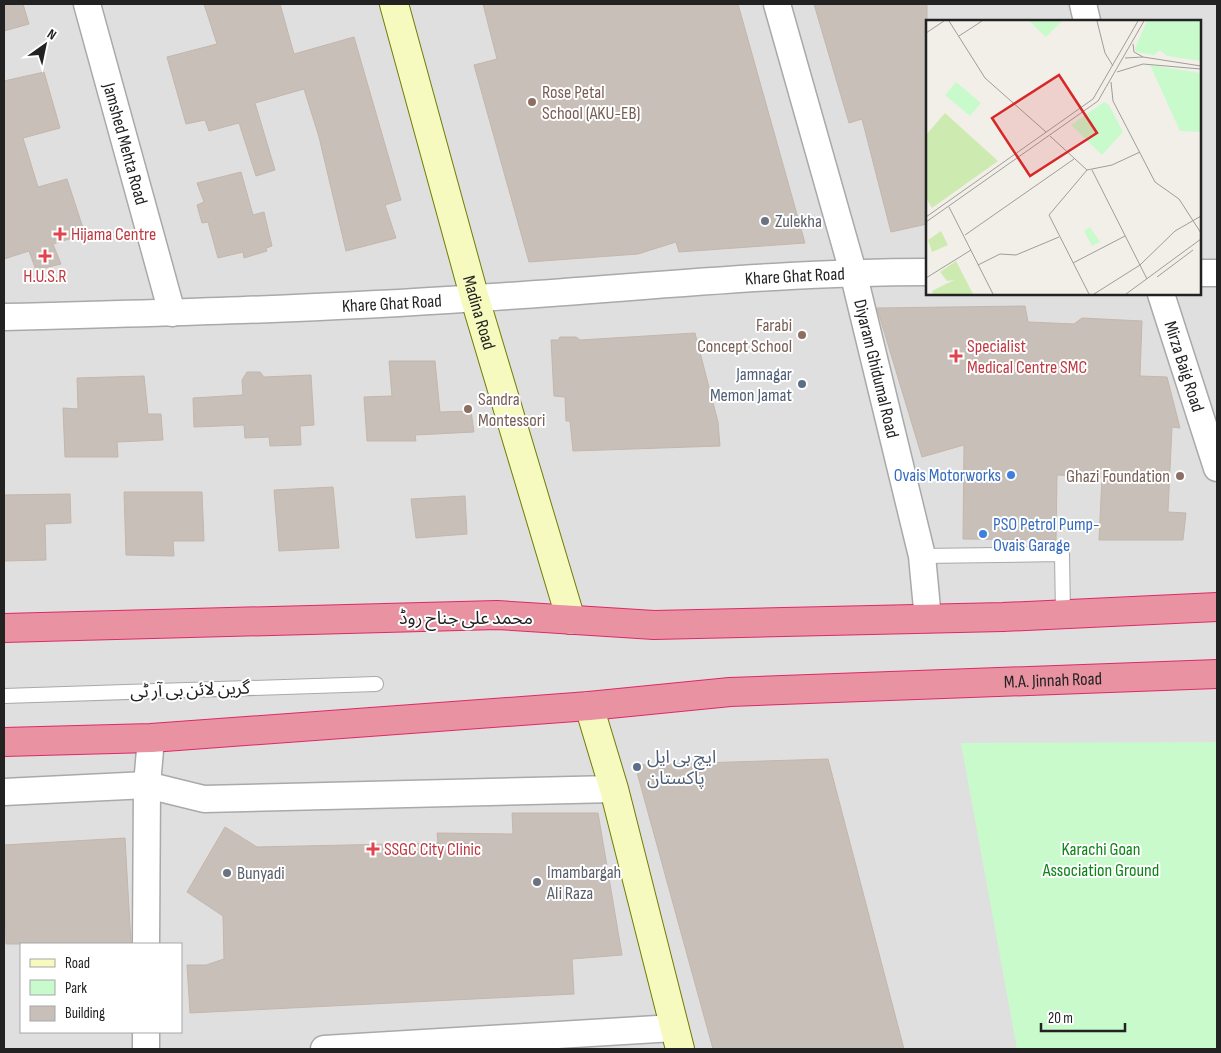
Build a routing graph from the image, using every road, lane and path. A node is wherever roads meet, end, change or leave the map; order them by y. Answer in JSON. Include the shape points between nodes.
{"nodes":[{"id":1,"x":87,"y":4,"type":"edge"},
{"id":2,"x":394,"y":4,"type":"edge"},
{"id":3,"x":777,"y":4,"type":"edge"},
{"id":4,"x":1083,"y":4,"type":"edge"},
{"id":5,"x":1087,"y":20,"type":"edge"},
{"id":6,"x":853,"y":272,"type":"junction"},
{"id":7,"x":926,"y":272,"type":"edge"},
{"id":8,"x":1201,"y":273,"type":"edge"},
{"id":9,"x":1217,"y":273,"type":"edge"},
{"id":10,"x":1161,"y":295,"type":"edge"},
{"id":11,"x":475,"y":299,"type":"junction"},
{"id":12,"x":172,"y":313,"type":"junction"},
{"id":13,"x":4,"y":317,"type":"edge"},
{"id":14,"x":1217,"y":468,"type":"edge"},
{"id":15,"x":922,"y":556,"type":"junction"},
{"id":16,"x":1217,"y":608,"type":"edge"},
{"id":17,"x":1064,"y":614,"type":"junction"},
{"id":18,"x":928,"y":619,"type":"junction"},
{"id":19,"x":571,"y":620,"type":"junction"},
{"id":20,"x":4,"y":628,"type":"edge"},
{"id":21,"x":1217,"y":674,"type":"edge"},
{"id":22,"x":376,"y":684,"type":"dead end"},
{"id":23,"x":4,"y":696,"type":"edge"},
{"id":24,"x":589,"y":706,"type":"junction"},
{"id":25,"x":151,"y":738,"type":"junction"},
{"id":26,"x":4,"y":742,"type":"edge"},
{"id":27,"x":147,"y":785,"type":"junction"},
{"id":28,"x":614,"y":788,"type":"junction"},
{"id":29,"x":4,"y":792,"type":"edge"},
{"id":30,"x":146,"y":943,"type":"edge"},
{"id":31,"x":146,"y":1033,"type":"edge"},
{"id":32,"x":677,"y":1039,"type":"edge"},
{"id":33,"x":146,"y":1049,"type":"edge"},
{"id":34,"x":324,"y":1049,"type":"edge"}],
"edges":[{"from":1,"to":12,"type":"street","name":"Jamshed Mehta Road"},
{"from":2,"to":11,"type":"main road","name":"Madina Road"},
{"from":3,"to":6,"type":"street","name":"Diyaram Ghidumal Road"},
{"from":4,"to":5,"type":"street"},
{"from":6,"to":7,"type":"street","name":"Khare Ghat Road"},
{"from":6,"to":11,"type":"street","name":"Khare Ghat Road"},
{"from":6,"to":15,"type":"street","name":"Diyaram Ghidumal Road"},
{"from":8,"to":9,"type":"street"},
{"from":10,"to":14,"type":"street","name":"Mirza Baig Road"},
{"from":11,"to":12,"type":"street","name":"Khare Ghat Road"},
{"from":11,"to":19,"type":"main road","name":"Madina Road"},
{"from":12,"to":13,"type":"street","name":"Khare Ghat Road"},
{"from":15,"to":17,"type":"lane","via":[[1062,554]]},
{"from":15,"to":18,"type":"street","name":"Diyaram Ghidumal Road"},
{"from":16,"to":17,"type":"highway"},
{"from":17,"to":18,"type":"highway"},
{"from":18,"to":19,"type":"highway","name":"محمد علی جناح روڈ","via":[[654,625]]},
{"from":19,"to":20,"type":"highway","name":"محمد علی جناح روڈ","via":[[497,614]]},
{"from":21,"to":24,"type":"highway","name":"M.A. Jinnah Road","via":[[730,692]]},
{"from":22,"to":23,"type":"lane","name":"گرین لائن بی آر ٹی"},
{"from":24,"to":25,"type":"highway"},
{"from":24,"to":28,"type":"main road"},
{"from":25,"to":26,"type":"highway"},
{"from":25,"to":27,"type":"street"},
{"from":27,"to":28,"type":"street","via":[[204,799]]},
{"from":27,"to":29,"type":"street"},
{"from":27,"to":30,"type":"street"},
{"from":28,"to":32,"type":"main road"},
{"from":31,"to":33,"type":"street"},
{"from":32,"to":34,"type":"street"}]}
